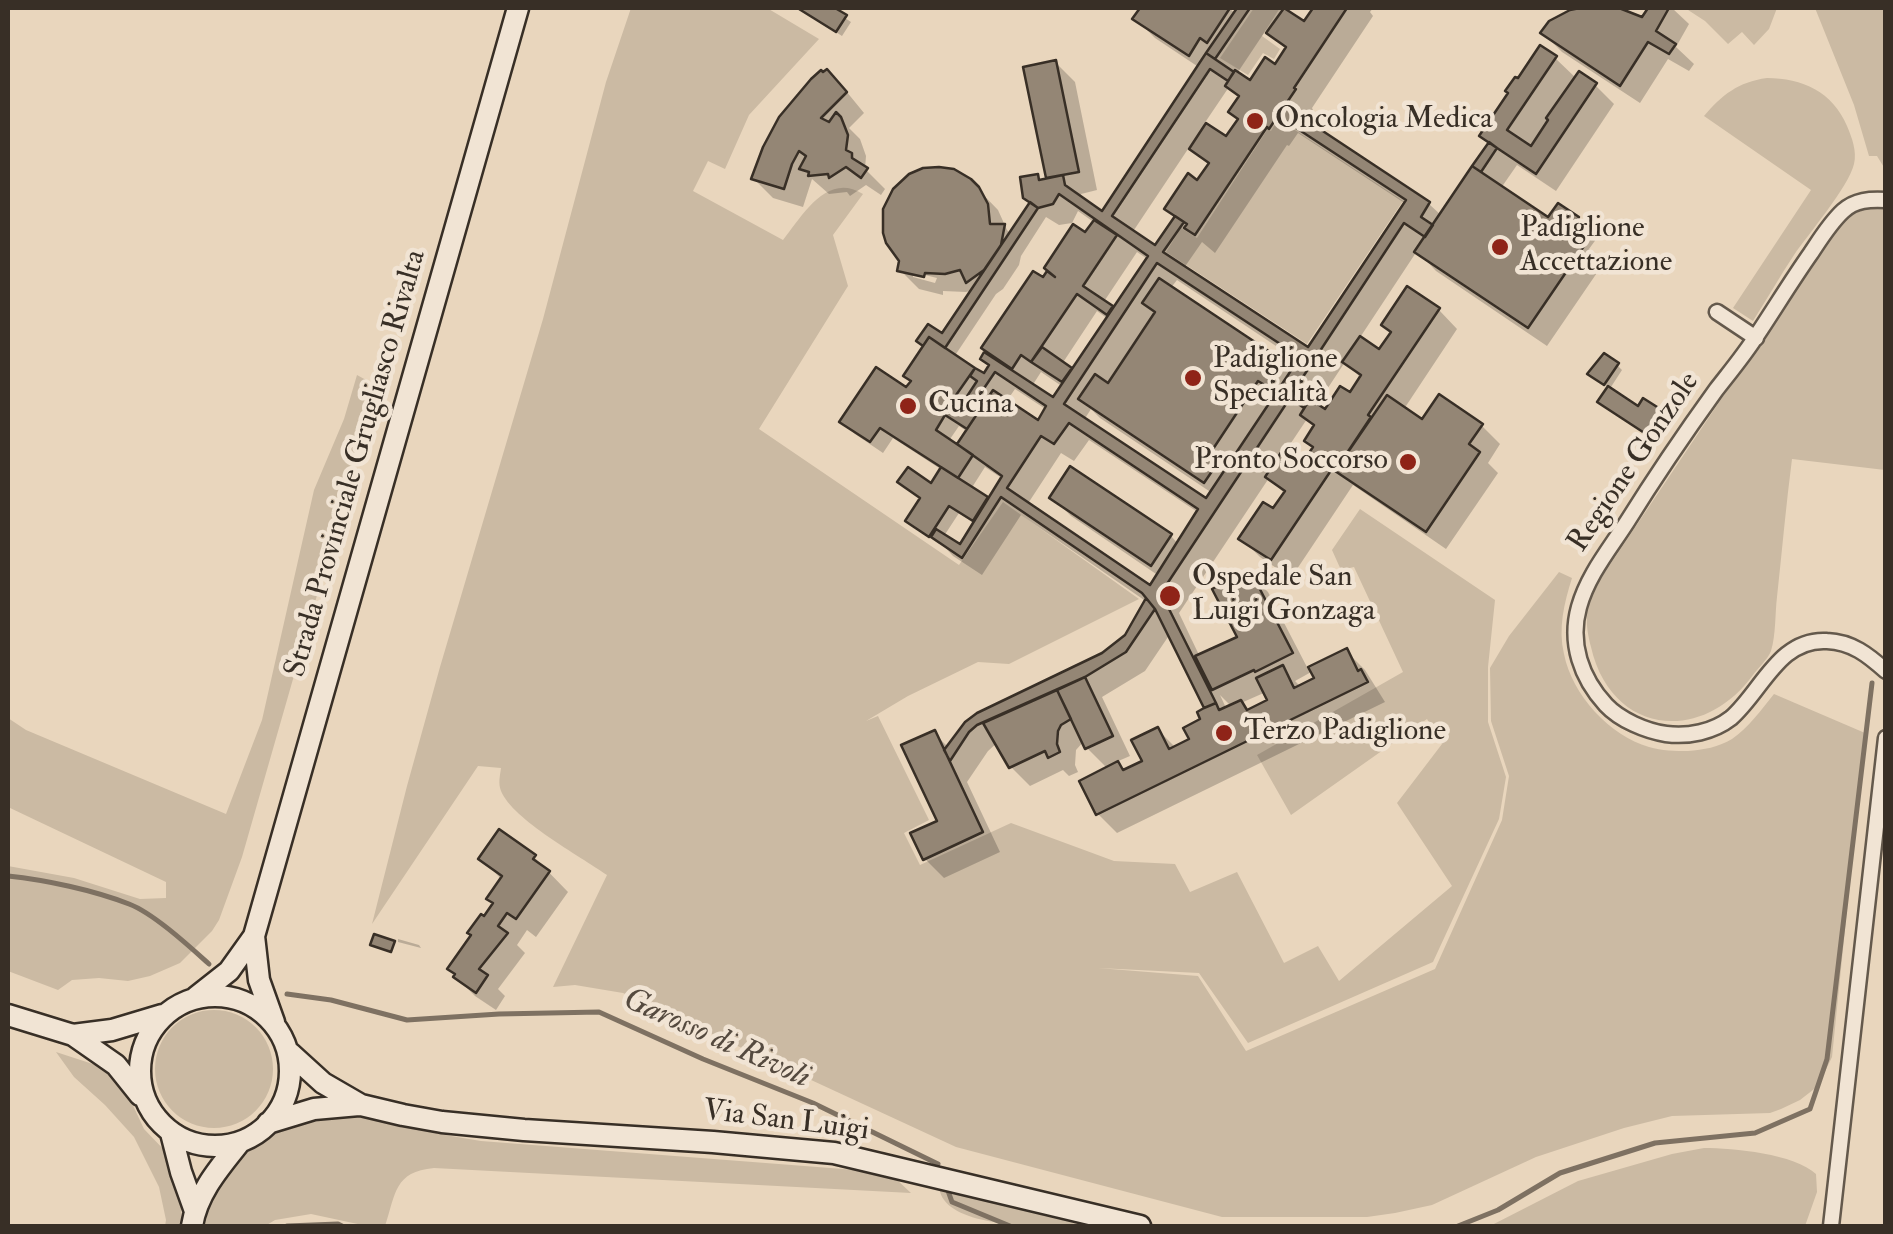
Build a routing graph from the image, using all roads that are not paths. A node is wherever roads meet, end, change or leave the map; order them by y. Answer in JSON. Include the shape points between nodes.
{"nodes":[{"id":1,"x":518,"y":8,"type":"edge"},
{"id":2,"x":1886,"y":200,"type":"edge"},
{"id":3,"x":1717,"y":312,"type":"dead end"},
{"id":4,"x":1756,"y":338,"type":"junction"},
{"id":5,"x":1886,"y":672,"type":"edge"},
{"id":6,"x":1886,"y":738,"type":"edge"},
{"id":7,"x":254,"y":936,"type":"junction"},
{"id":8,"x":196,"y":997,"type":"junction"},
{"id":9,"x":8,"y":1015,"type":"edge"},
{"id":10,"x":162,"y":1015,"type":"junction"},
{"id":11,"x":274,"y":1023,"type":"junction"},
{"id":12,"x":73,"y":1035,"type":"junction"},
{"id":13,"x":290,"y":1054,"type":"junction"},
{"id":14,"x":145,"y":1100,"type":"junction"},
{"id":15,"x":362,"y":1105,"type":"junction"},
{"id":16,"x":268,"y":1123,"type":"junction"},
{"id":17,"x":171,"y":1133,"type":"junction"},
{"id":18,"x":240,"y":1142,"type":"junction"},
{"id":19,"x":194,"y":1219,"type":"edge"},
{"id":20,"x":1140,"y":1226,"type":"edge"},
{"id":21,"x":1831,"y":1226,"type":"edge"}],
"edges":[{"from":1,"to":7,"type":"street","name":"Strada Provinciale Grugliasco Rivalta"},
{"from":2,"to":4,"type":"street","name":"Regione Gonzole","via":[[1868,199],[1838,216]]},
{"from":3,"to":4,"type":"street"},
{"from":4,"to":5,"type":"street","name":"Regione Gonzole","via":[[1592,574],[1576,627],[1584,676],[1608,708],[1675,735],[1730,719],[1800,644],[1854,646]]},
{"from":6,"to":21,"type":"street"},
{"from":7,"to":8,"type":"street","name":"Strada Provinciale Grugliasco Rivalta","via":[[229,971]]},
{"from":7,"to":11,"type":"street","name":"Strada Provinciale Grugliasco Rivalta"},
{"from":8,"to":10,"type":"street"},
{"from":8,"to":11,"type":"street","via":[[251,1003]]},
{"from":9,"to":12,"type":"street"},
{"from":10,"to":12,"type":"street"},
{"from":10,"to":14,"type":"street","via":[[142,1050]]},
{"from":11,"to":13,"type":"street"},
{"from":12,"to":14,"type":"street","via":[[116,1065]]},
{"from":13,"to":15,"type":"street","name":"Via San Luigi"},
{"from":13,"to":16,"type":"street","via":[[288,1094]]},
{"from":14,"to":17,"type":"street"},
{"from":15,"to":16,"type":"street","name":"Via San Luigi"},
{"from":15,"to":20,"type":"street","name":"Via San Luigi","via":[[442,1122],[834,1154]]},
{"from":16,"to":18,"type":"street"},
{"from":17,"to":18,"type":"street","via":[[196,1144]]},
{"from":17,"to":19,"type":"street"},
{"from":18,"to":19,"type":"street","via":[[212,1178]]}]}
